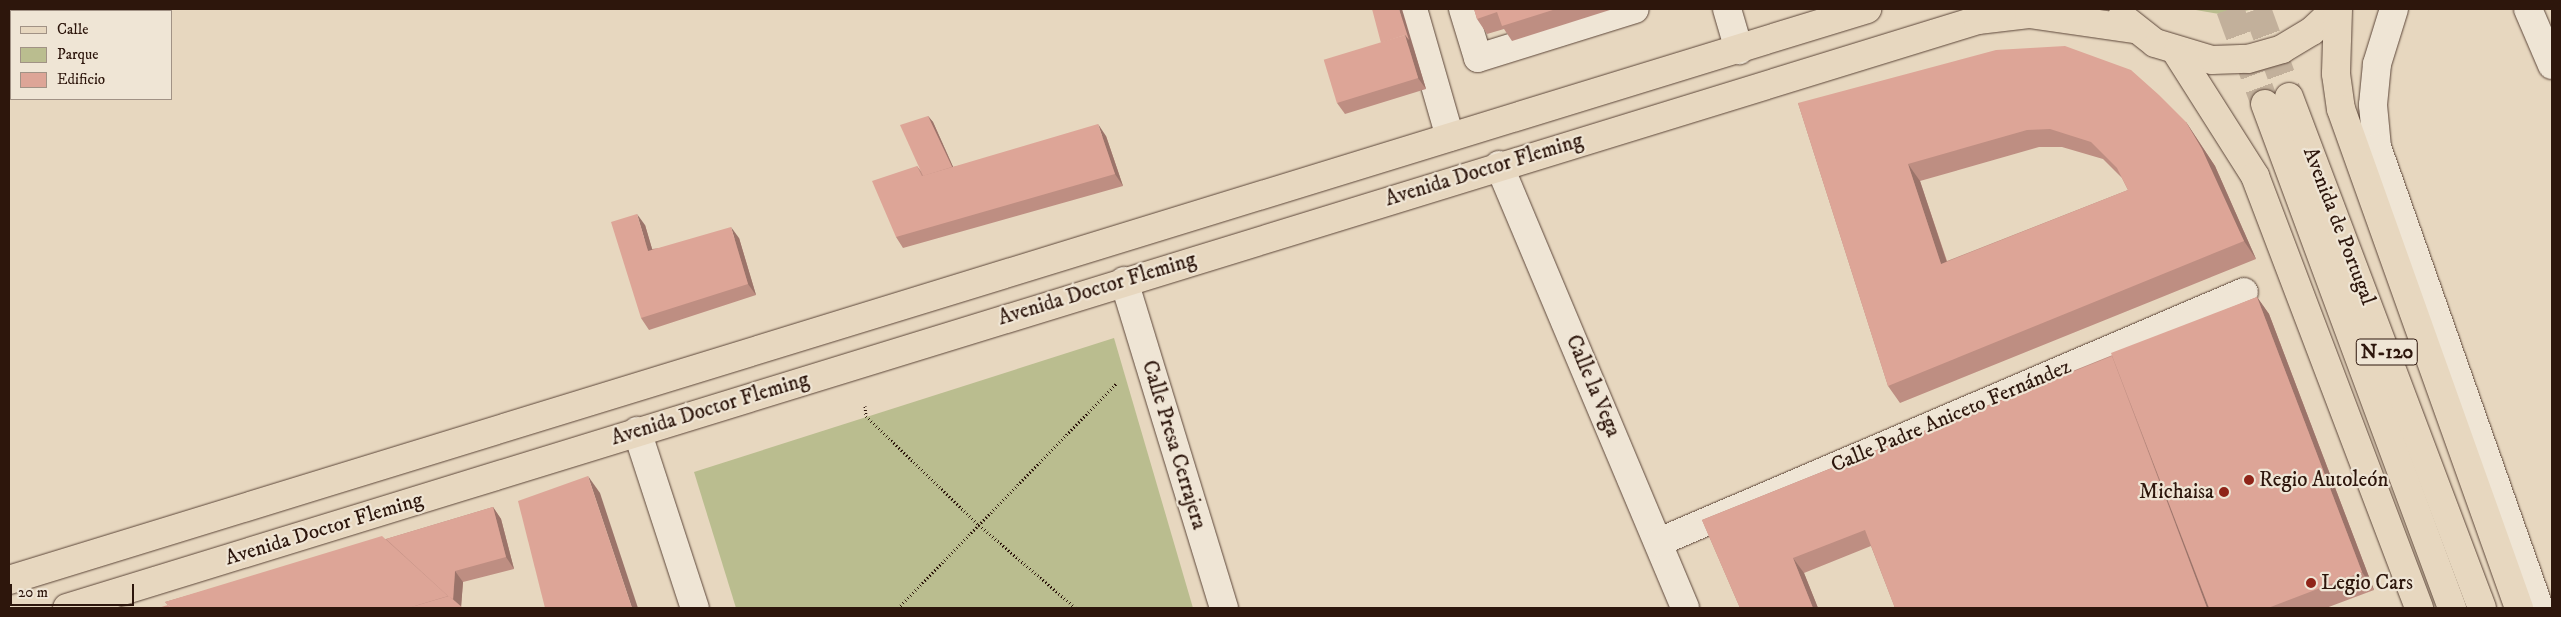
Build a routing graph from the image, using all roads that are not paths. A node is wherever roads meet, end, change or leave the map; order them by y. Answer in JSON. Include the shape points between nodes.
{"nodes":[{"id":1,"x":1413,"y":9,"type":"edge"},
{"id":2,"x":1463,"y":9,"type":"edge"},
{"id":3,"x":1635,"y":9,"type":"edge"},
{"id":4,"x":1727,"y":9,"type":"edge"},
{"id":5,"x":1867,"y":9,"type":"edge"},
{"id":6,"x":2114,"y":9,"type":"edge"},
{"id":7,"x":2337,"y":9,"type":"edge"},
{"id":8,"x":2394,"y":9,"type":"edge"},
{"id":9,"x":2528,"y":9,"type":"edge"},
{"id":10,"x":1830,"y":13,"type":"edge"},
{"id":11,"x":2134,"y":29,"type":"junction"},
{"id":12,"x":1739,"y":50,"type":"junction"},
{"id":13,"x":2177,"y":53,"type":"junction"},
{"id":14,"x":2552,"y":65,"type":"edge"},
{"id":15,"x":1450,"y":138,"type":"junction"},
{"id":16,"x":1499,"y":165,"type":"junction"},
{"id":17,"x":1124,"y":281,"type":"junction"},
{"id":18,"x":2244,"y":292,"type":"dead end"},
{"id":19,"x":637,"y":431,"type":"junction"},
{"id":20,"x":1659,"y":542,"type":"junction"},
{"id":21,"x":9,"y":580,"type":"edge"},
{"id":22,"x":67,"y":608,"type":"edge"},
{"id":23,"x":695,"y":608,"type":"edge"},
{"id":24,"x":1224,"y":608,"type":"edge"},
{"id":25,"x":1685,"y":608,"type":"edge"},
{"id":26,"x":2419,"y":608,"type":"edge"},
{"id":27,"x":2452,"y":608,"type":"edge"},
{"id":28,"x":2482,"y":608,"type":"edge"},
{"id":29,"x":2519,"y":608,"type":"edge"},
{"id":30,"x":2539,"y":608,"type":"edge"}],
"edges":[{"from":1,"to":15,"type":"street"},
{"from":2,"to":3,"type":"street","via":[[1478,58]]},
{"from":4,"to":12,"type":"street"},
{"from":5,"to":10,"type":"main road","name":"Avenida Doctor Fleming"},
{"from":6,"to":11,"type":"main road"},
{"from":7,"to":13,"type":"main road","via":[[2312,31],[2282,49],[2248,59],[2212,60]]},
{"from":7,"to":29,"type":"main road","via":[[2336,74],[2342,109]]},
{"from":8,"to":30,"type":"street","via":[[2377,64],[2373,105],[2377,147]]},
{"from":9,"to":14,"type":"street"},
{"from":10,"to":12,"type":"main road","name":"Avenida Doctor Fleming"},
{"from":11,"to":13,"type":"main road"},
{"from":11,"to":16,"type":"main road","name":"Avenida Doctor Fleming","via":[[2029,14],[1978,20]]},
{"from":12,"to":15,"type":"main road","name":"Avenida Doctor Fleming"},
{"from":13,"to":26,"type":"main road","via":[[2255,176]]},
{"from":15,"to":21,"type":"main road","name":"Avenida Doctor Fleming"},
{"from":16,"to":17,"type":"main road","name":"Avenida Doctor Fleming"},
{"from":16,"to":20,"type":"street","name":"Calle la Vega"},
{"from":17,"to":19,"type":"main road","name":"Avenida Doctor Fleming"},
{"from":17,"to":24,"type":"street","name":"Calle Presa Cerrajera"},
{"from":18,"to":20,"type":"street","name":"Calle Padre Aniceto Fernández"},
{"from":19,"to":22,"type":"main road","name":"Avenida Doctor Fleming"},
{"from":19,"to":23,"type":"street"},
{"from":20,"to":25,"type":"street","name":"Calle la Vega"},
{"from":27,"to":28,"type":"main road","name":"Avenida de Portugal","number":"N-120","via":[[2277,100]]}]}
